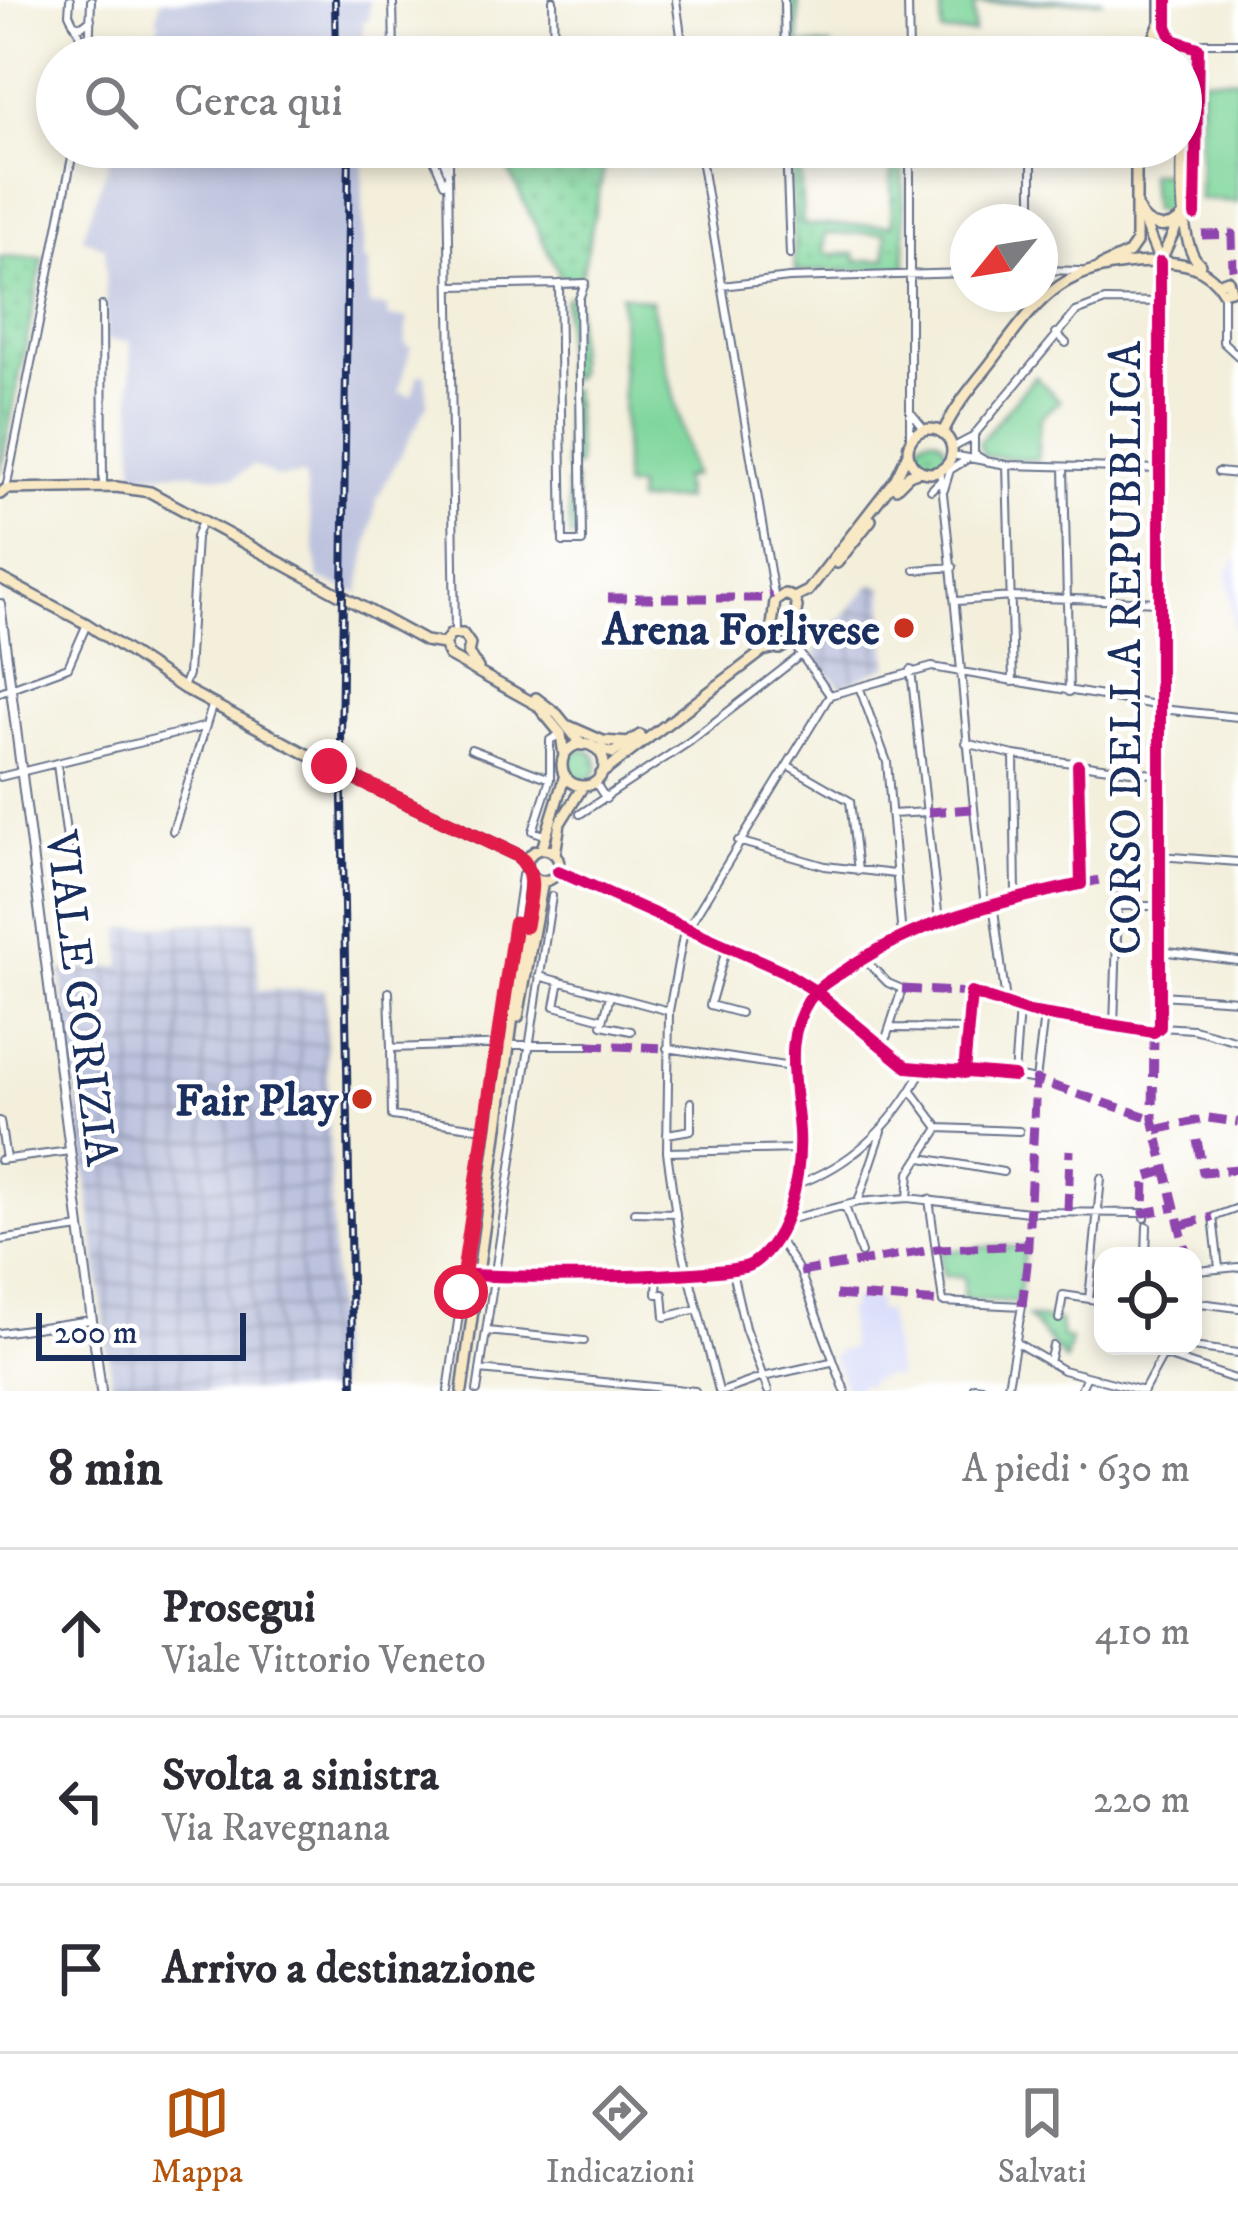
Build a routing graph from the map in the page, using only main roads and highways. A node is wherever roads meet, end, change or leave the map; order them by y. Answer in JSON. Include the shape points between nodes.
{"nodes":[{"id":1,"x":1161,"y":0,"type":"edge"},
{"id":2,"x":1161,"y":21,"type":"junction"},
{"id":3,"x":1155,"y":36,"type":"edge"},
{"id":4,"x":1168,"y":36,"type":"edge"},
{"id":5,"x":1136,"y":168,"type":"edge"},
{"id":6,"x":1180,"y":168,"type":"edge"},
{"id":7,"x":1140,"y":212,"type":"junction"},
{"id":8,"x":1180,"y":219,"type":"junction"},
{"id":9,"x":1160,"y":262,"type":"junction"},
{"id":10,"x":1091,"y":270,"type":"junction"},
{"id":11,"x":1058,"y":286,"type":"edge"},
{"id":12,"x":1229,"y":286,"type":"edge"},
{"id":13,"x":1024,"y":312,"type":"edge"},
{"id":14,"x":957,"y":407,"type":"junction"},
{"id":15,"x":928,"y":429,"type":"junction"},
{"id":16,"x":943,"y":433,"type":"junction"},
{"id":17,"x":909,"y":448,"type":"junction"},
{"id":18,"x":920,"y":470,"type":"junction"},
{"id":19,"x":3,"y":491,"type":"edge"},
{"id":20,"x":3,"y":578,"type":"edge"},
{"id":21,"x":796,"y":602,"type":"junction"},
{"id":22,"x":444,"y":644,"type":"junction"},
{"id":23,"x":779,"y":644,"type":"junction"},
{"id":24,"x":463,"y":656,"type":"junction"},
{"id":25,"x":562,"y":729,"type":"junction"},
{"id":26,"x":630,"y":743,"type":"junction"},
{"id":27,"x":587,"y":746,"type":"junction"},
{"id":28,"x":564,"y":756,"type":"junction"},
{"id":29,"x":565,"y":775,"type":"junction"},
{"id":30,"x":598,"y":778,"type":"junction"},
{"id":31,"x":583,"y":786,"type":"junction"},
{"id":32,"x":542,"y":849,"type":"junction"},
{"id":33,"x":555,"y":854,"type":"junction"},
{"id":34,"x":531,"y":874,"type":"junction"},
{"id":35,"x":524,"y":973,"type":"junction"},
{"id":36,"x":462,"y":1391,"type":"edge"}],
"edges":[{"from":1,"to":2,"type":"main road"},
{"from":2,"to":3,"type":"main road"},
{"from":2,"to":4,"type":"main road"},
{"from":5,"to":7,"type":"main road"},
{"from":6,"to":8,"type":"main road"},
{"from":7,"to":8,"type":"main road","via":[[1157,226]]},
{"from":7,"to":9,"type":"main road"},
{"from":7,"to":10,"type":"main road","via":[[1134,249]]},
{"from":8,"to":9,"type":"main road"},
{"from":8,"to":12,"type":"main road","via":[[1193,257]]},
{"from":9,"to":10,"type":"main road"},
{"from":9,"to":12,"type":"main road","via":[[1191,264]]},
{"from":10,"to":11,"type":"main road"},
{"from":13,"to":14,"type":"main road"},
{"from":14,"to":15,"type":"main road"},
{"from":14,"to":16,"type":"main road"},
{"from":15,"to":16,"type":"main road"},
{"from":15,"to":17,"type":"main road"},
{"from":16,"to":18,"type":"main road","via":[[952,452],[941,475]]},
{"from":17,"to":18,"type":"main road"},
{"from":17,"to":21,"type":"main road","via":[[896,478]]},
{"from":18,"to":21,"type":"main road","via":[[901,482],[813,594]]},
{"from":19,"to":22,"type":"main road","via":[[150,492],[425,641]]},
{"from":20,"to":34,"type":"main road","via":[[183,688],[517,855]]},
{"from":21,"to":23,"type":"main road"},
{"from":21,"to":23,"type":"main road","via":[[778,598]]},
{"from":22,"to":24,"type":"main road","via":[[446,654]]},
{"from":22,"to":24,"type":"main road","via":[[455,632],[469,640]]},
{"from":23,"to":26,"type":"main road"},
{"from":23,"to":30,"type":"main road"},
{"from":24,"to":25,"type":"main road","via":[[542,701]]},
{"from":25,"to":26,"type":"main road"},
{"from":25,"to":27,"type":"main road"},
{"from":25,"to":28,"type":"main road"},
{"from":26,"to":27,"type":"main road","via":[[613,753]]},
{"from":27,"to":28,"type":"main road"},
{"from":27,"to":30,"type":"main road","via":[[602,759]]},
{"from":28,"to":29,"type":"main road"},
{"from":29,"to":31,"type":"main road"},
{"from":29,"to":32,"type":"main road"},
{"from":30,"to":31,"type":"main road"},
{"from":31,"to":33,"type":"main road","via":[[560,823]]},
{"from":32,"to":33,"type":"main road"},
{"from":32,"to":34,"type":"main road","via":[[530,855]]},
{"from":33,"to":34,"type":"main road","via":[[558,871]]},
{"from":34,"to":35,"type":"main road"},
{"from":34,"to":35,"type":"main road","via":[[520,925]]},
{"from":35,"to":36,"type":"main road","via":[[507,1044]]}]}
